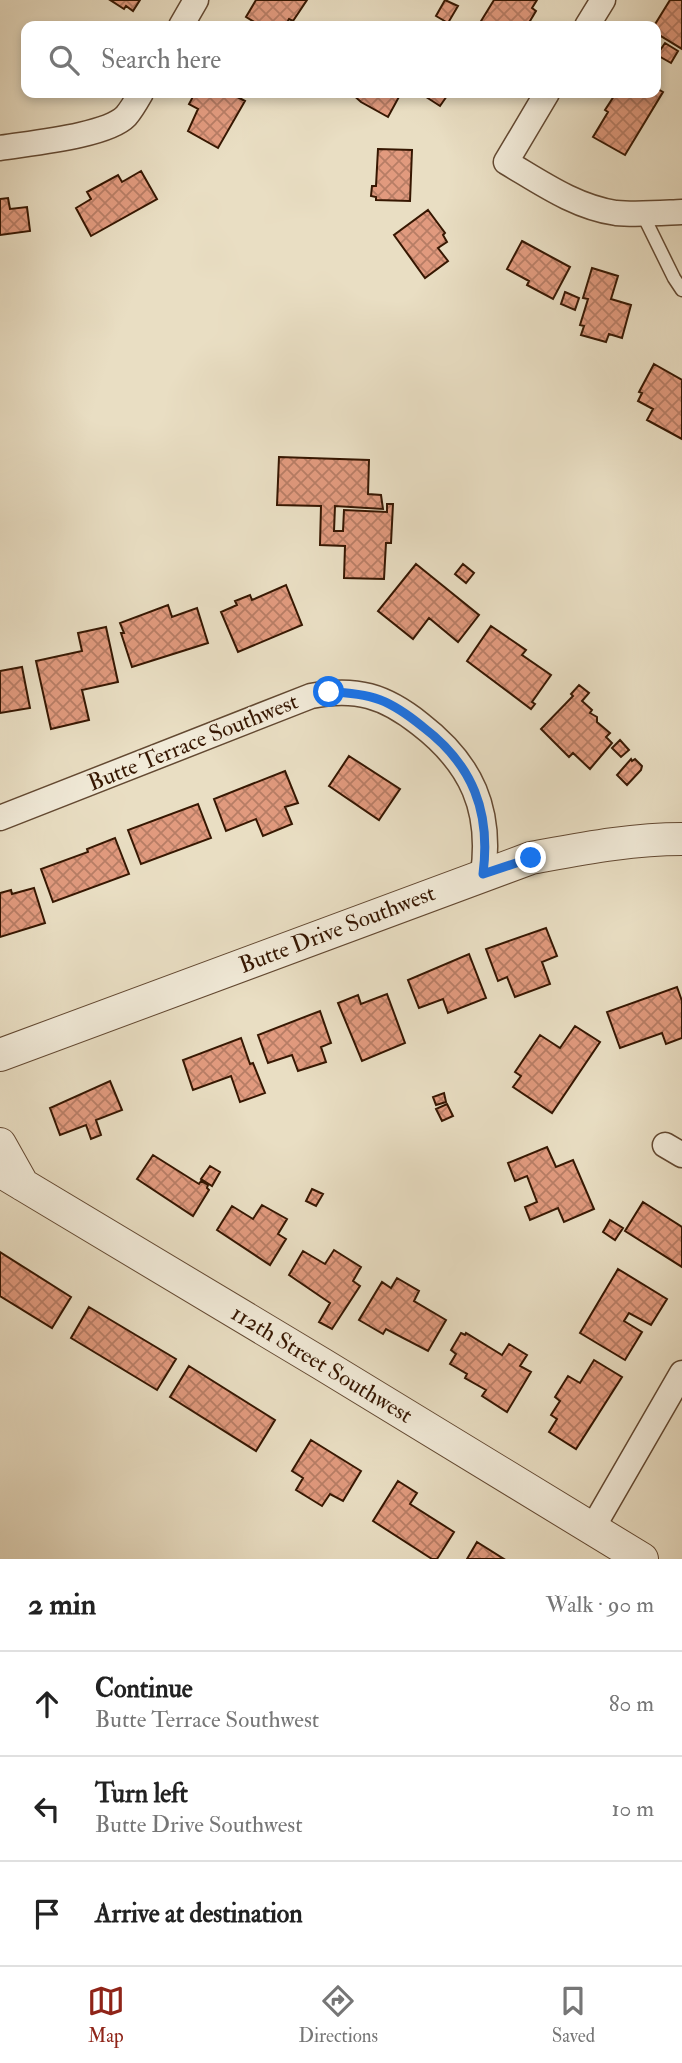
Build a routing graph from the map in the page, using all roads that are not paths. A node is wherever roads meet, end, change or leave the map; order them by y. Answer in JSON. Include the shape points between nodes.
{"nodes":[{"id":1,"x":196,"y":0,"type":"edge"},
{"id":2,"x":603,"y":0,"type":"edge"},
{"id":3,"x":184,"y":21,"type":"edge"},
{"id":4,"x":590,"y":21,"type":"edge"},
{"id":5,"x":138,"y":98,"type":"edge"},
{"id":6,"x":544,"y":98,"type":"edge"},
{"id":7,"x":0,"y":148,"type":"edge"},
{"id":8,"x":682,"y":212,"type":"edge"},
{"id":9,"x":642,"y":213,"type":"junction"},
{"id":10,"x":682,"y":290,"type":"edge"},
{"id":11,"x":0,"y":818,"type":"edge"},
{"id":12,"x":682,"y":839,"type":"edge"},
{"id":13,"x":483,"y":874,"type":"junction"},
{"id":14,"x":0,"y":1055,"type":"edge"},
{"id":15,"x":0,"y":1144,"type":"edge"},
{"id":16,"x":12,"y":1178,"type":"edge"},
{"id":17,"x":682,"y":1373,"type":"edge"},
{"id":18,"x":592,"y":1529,"type":"junction"},
{"id":19,"x":642,"y":1559,"type":"edge"}],
"edges":[{"from":1,"to":3,"type":"street"},
{"from":2,"to":4,"type":"street"},
{"from":5,"to":7,"type":"street","via":[[114,125]]},
{"from":6,"to":9,"type":"street","via":[[506,162],[582,204],[618,213]]},
{"from":8,"to":9,"type":"street"},
{"from":9,"to":10,"type":"lane"},
{"from":11,"to":13,"type":"street","name":"Butte Terrace Southwest","via":[[311,696],[357,692],[401,709],[440,739],[460,763],[481,807],[486,852]]},
{"from":12,"to":13,"type":"street","name":"Butte Drive Southwest","via":[[649,839],[556,853]]},
{"from":13,"to":14,"type":"street","name":"Butte Drive Southwest"},
{"from":15,"to":16,"type":"street"},
{"from":16,"to":18,"type":"street","name":"112th Street Southwest"},
{"from":17,"to":18,"type":"street"},
{"from":18,"to":19,"type":"street","name":"112th Street Southwest"}]}
